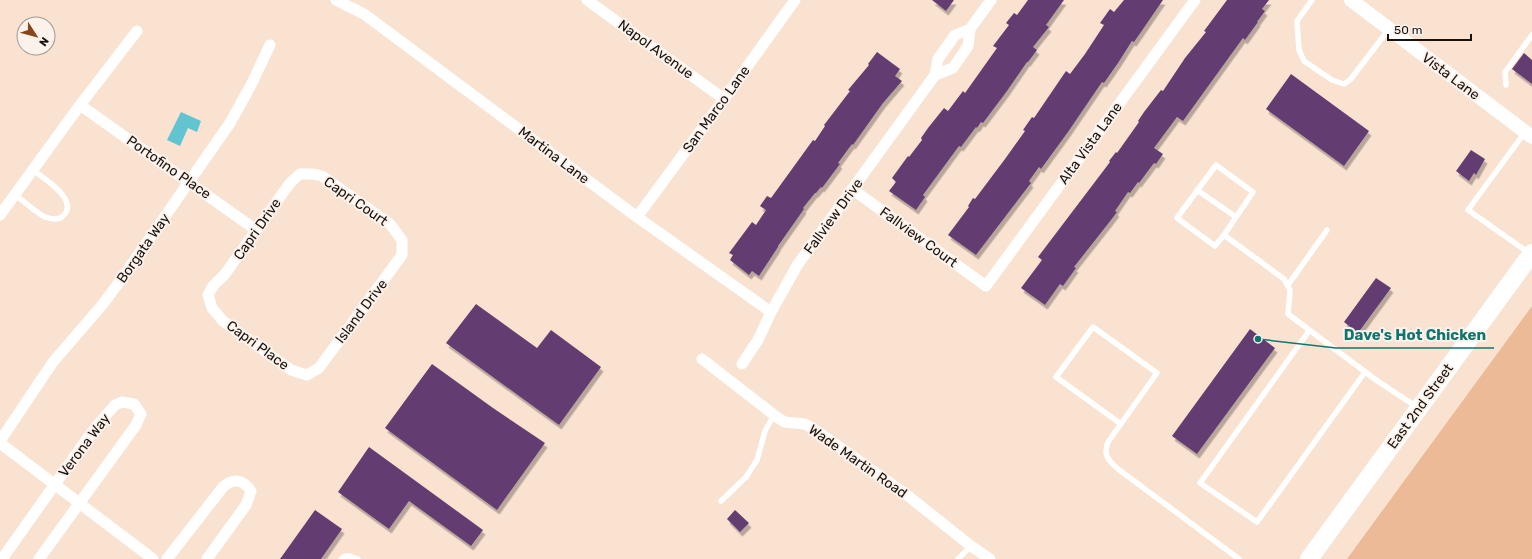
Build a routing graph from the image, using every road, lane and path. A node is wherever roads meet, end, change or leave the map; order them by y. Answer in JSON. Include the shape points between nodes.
{"nodes":[{"id":1,"x":336,"y":0,"type":"edge"},
{"id":2,"x":587,"y":0,"type":"edge"},
{"id":3,"x":795,"y":0,"type":"edge"},
{"id":4,"x":991,"y":0,"type":"edge"},
{"id":5,"x":1195,"y":0,"type":"edge"},
{"id":6,"x":1312,"y":0,"type":"edge"},
{"id":7,"x":1352,"y":0,"type":"edge"},
{"id":8,"x":970,"y":29,"type":"junction"},
{"id":9,"x":1389,"y":29,"type":"junction"},
{"id":10,"x":137,"y":30,"type":"dead end"},
{"id":11,"x":1532,"y":35,"type":"edge"},
{"id":12,"x":270,"y":45,"type":"dead end"},
{"id":13,"x":935,"y":75,"type":"junction"},
{"id":14,"x":1506,"y":85,"type":"dead end"},
{"id":15,"x":724,"y":99,"type":"junction"},
{"id":16,"x":80,"y":105,"type":"junction"},
{"id":17,"x":1529,"y":134,"type":"edge"},
{"id":18,"x":33,"y":170,"type":"junction"},
{"id":19,"x":313,"y":174,"type":"joint"},
{"id":20,"x":189,"y":181,"type":"junction"},
{"id":21,"x":852,"y":189,"type":"junction"},
{"id":22,"x":1197,"y":190,"type":"junction"},
{"id":23,"x":15,"y":195,"type":"junction"},
{"id":24,"x":0,"y":215,"type":"edge"},
{"id":25,"x":637,"y":217,"type":"junction"},
{"id":26,"x":1236,"y":218,"type":"junction"},
{"id":27,"x":256,"y":230,"type":"junction"},
{"id":28,"x":1327,"y":230,"type":"dead end"},
{"id":29,"x":1224,"y":234,"type":"junction"},
{"id":30,"x":1531,"y":254,"type":"edge"},
{"id":31,"x":402,"y":255,"type":"joint"},
{"id":32,"x":1288,"y":285,"type":"junction"},
{"id":33,"x":986,"y":286,"type":"joint"},
{"id":34,"x":208,"y":296,"type":"joint"},
{"id":35,"x":772,"y":312,"type":"junction"},
{"id":36,"x":1309,"y":331,"type":"junction"},
{"id":37,"x":702,"y":359,"type":"dead end"},
{"id":38,"x":742,"y":364,"type":"dead end"},
{"id":39,"x":319,"y":368,"type":"joint"},
{"id":40,"x":1366,"y":372,"type":"junction"},
{"id":41,"x":1419,"y":408,"type":"junction"},
{"id":42,"x":774,"y":415,"type":"junction"},
{"id":43,"x":1121,"y":424,"type":"junction"},
{"id":44,"x":0,"y":442,"type":"edge"},
{"id":45,"x":54,"y":485,"type":"junction"},
{"id":46,"x":721,"y":501,"type":"dead end"},
{"id":47,"x":80,"y":504,"type":"junction"},
{"id":48,"x":971,"y":546,"type":"junction"},
{"id":49,"x":2,"y":559,"type":"edge"},
{"id":50,"x":39,"y":559,"type":"edge"},
{"id":51,"x":153,"y":559,"type":"edge"},
{"id":52,"x":167,"y":559,"type":"edge"},
{"id":53,"x":207,"y":559,"type":"edge"},
{"id":54,"x":342,"y":559,"type":"edge"},
{"id":55,"x":358,"y":559,"type":"edge"},
{"id":56,"x":958,"y":559,"type":"edge"},
{"id":57,"x":990,"y":559,"type":"edge"},
{"id":58,"x":1239,"y":559,"type":"edge"},
{"id":59,"x":1309,"y":559,"type":"edge"}],
"edges":[{"from":1,"to":25,"type":"street","name":"Martina Lane","via":[[364,14]]},
{"from":2,"to":15,"type":"street","name":"Napol Avenue"},
{"from":3,"to":15,"type":"street","name":"San Marco Lane"},
{"from":4,"to":8,"type":"street","name":"Fallview Drive"},
{"from":5,"to":33,"type":"street","name":"Alta Vista Lane"},
{"from":6,"to":9,"type":"lane","via":[[1297,21],[1299,50],[1304,61],[1332,80],[1344,84],[1350,80]]},
{"from":7,"to":9,"type":"street","name":"Vista Lane"},
{"from":8,"to":13,"type":"street","name":"Fallview Drive","via":[[955,35],[938,59]]},
{"from":8,"to":13,"type":"street","name":"Fallview Drive","via":[[968,46],[953,68]]},
{"from":9,"to":17,"type":"street","name":"Vista Lane"},
{"from":10,"to":16,"type":"street"},
{"from":11,"to":14,"type":"lane","via":[[1505,72]]},
{"from":12,"to":20,"type":"street","name":"Borgata Way","via":[[230,123]]},
{"from":13,"to":21,"type":"street","name":"Fallview Drive"},
{"from":15,"to":25,"type":"street","name":"San Marco Lane"},
{"from":16,"to":18,"type":"street"},
{"from":16,"to":20,"type":"street","name":"Portofino Place"},
{"from":17,"to":30,"type":"lane","via":[[1468,210]]},
{"from":18,"to":23,"type":"street"},
{"from":18,"to":23,"type":"lane","via":[[61,192],[67,200],[68,210],[56,219],[46,217]]},
{"from":19,"to":27,"type":"street","name":"Capri Drive","via":[[300,174],[290,183]]},
{"from":19,"to":31,"type":"street","name":"Capri Court","via":[[322,176],[390,224],[402,240]]},
{"from":20,"to":27,"type":"street","name":"Portofino Place"},
{"from":20,"to":44,"type":"street","name":"Borgata Way","via":[[102,304],[53,362]]},
{"from":21,"to":33,"type":"street","name":"Fallview Court"},
{"from":21,"to":35,"type":"street","name":"Fallview Drive","via":[[798,264]]},
{"from":22,"to":26,"type":"lane"},
{"from":22,"to":26,"type":"lane","via":[[1216,165],[1253,192]]},
{"from":22,"to":29,"type":"lane","via":[[1177,218],[1215,246]]},
{"from":23,"to":24,"type":"street"},
{"from":25,"to":35,"type":"street","name":"Martina Lane"},
{"from":26,"to":29,"type":"lane"},
{"from":27,"to":34,"type":"street","name":"Capri Drive"},
{"from":28,"to":32,"type":"lane"},
{"from":29,"to":32,"type":"lane","via":[[1284,279]]},
{"from":30,"to":41,"type":"main road","name":"East 2nd Street"},
{"from":31,"to":39,"type":"street","name":"Island Drive"},
{"from":32,"to":36,"type":"lane","via":[[1288,314]]},
{"from":34,"to":39,"type":"street","name":"Capri Place","via":[[212,308],[223,321],[291,370],[307,375]]},
{"from":35,"to":38,"type":"street","name":"Fallview Drive"},
{"from":36,"to":40,"type":"lane"},
{"from":36,"to":40,"type":"lane","via":[[1200,483],[1257,522]]},
{"from":37,"to":42,"type":"street","name":"Wade Martin Road"},
{"from":40,"to":41,"type":"lane"},
{"from":41,"to":59,"type":"main road","name":"East 2nd Street"},
{"from":42,"to":46,"type":"lane","via":[[765,431],[757,460],[746,477]]},
{"from":42,"to":48,"type":"street","name":"Wade Martin Road","via":[[785,422],[805,424],[814,429],[907,495]]},
{"from":43,"to":43,"type":"lane","via":[[1158,373],[1093,327],[1056,377]]},
{"from":43,"to":58,"type":"lane","via":[[1105,450],[1109,460]]},
{"from":44,"to":45,"type":"street"},
{"from":45,"to":47,"type":"street"},
{"from":45,"to":47,"type":"street","name":"Verona Way","via":[[94,429],[115,405],[122,402],[134,404],[141,414],[140,420]]},
{"from":45,"to":49,"type":"street","name":"Verona Way"},
{"from":47,"to":50,"type":"street","name":"Verona Way"},
{"from":47,"to":51,"type":"street"},
{"from":48,"to":56,"type":"lane"},
{"from":48,"to":57,"type":"street","name":"Wade Martin Road"},
{"from":52,"to":53,"type":"street","via":[[223,487],[232,480],[237,480],[251,491],[246,505]]},
{"from":54,"to":55,"type":"lane","via":[[345,556]]}]}
